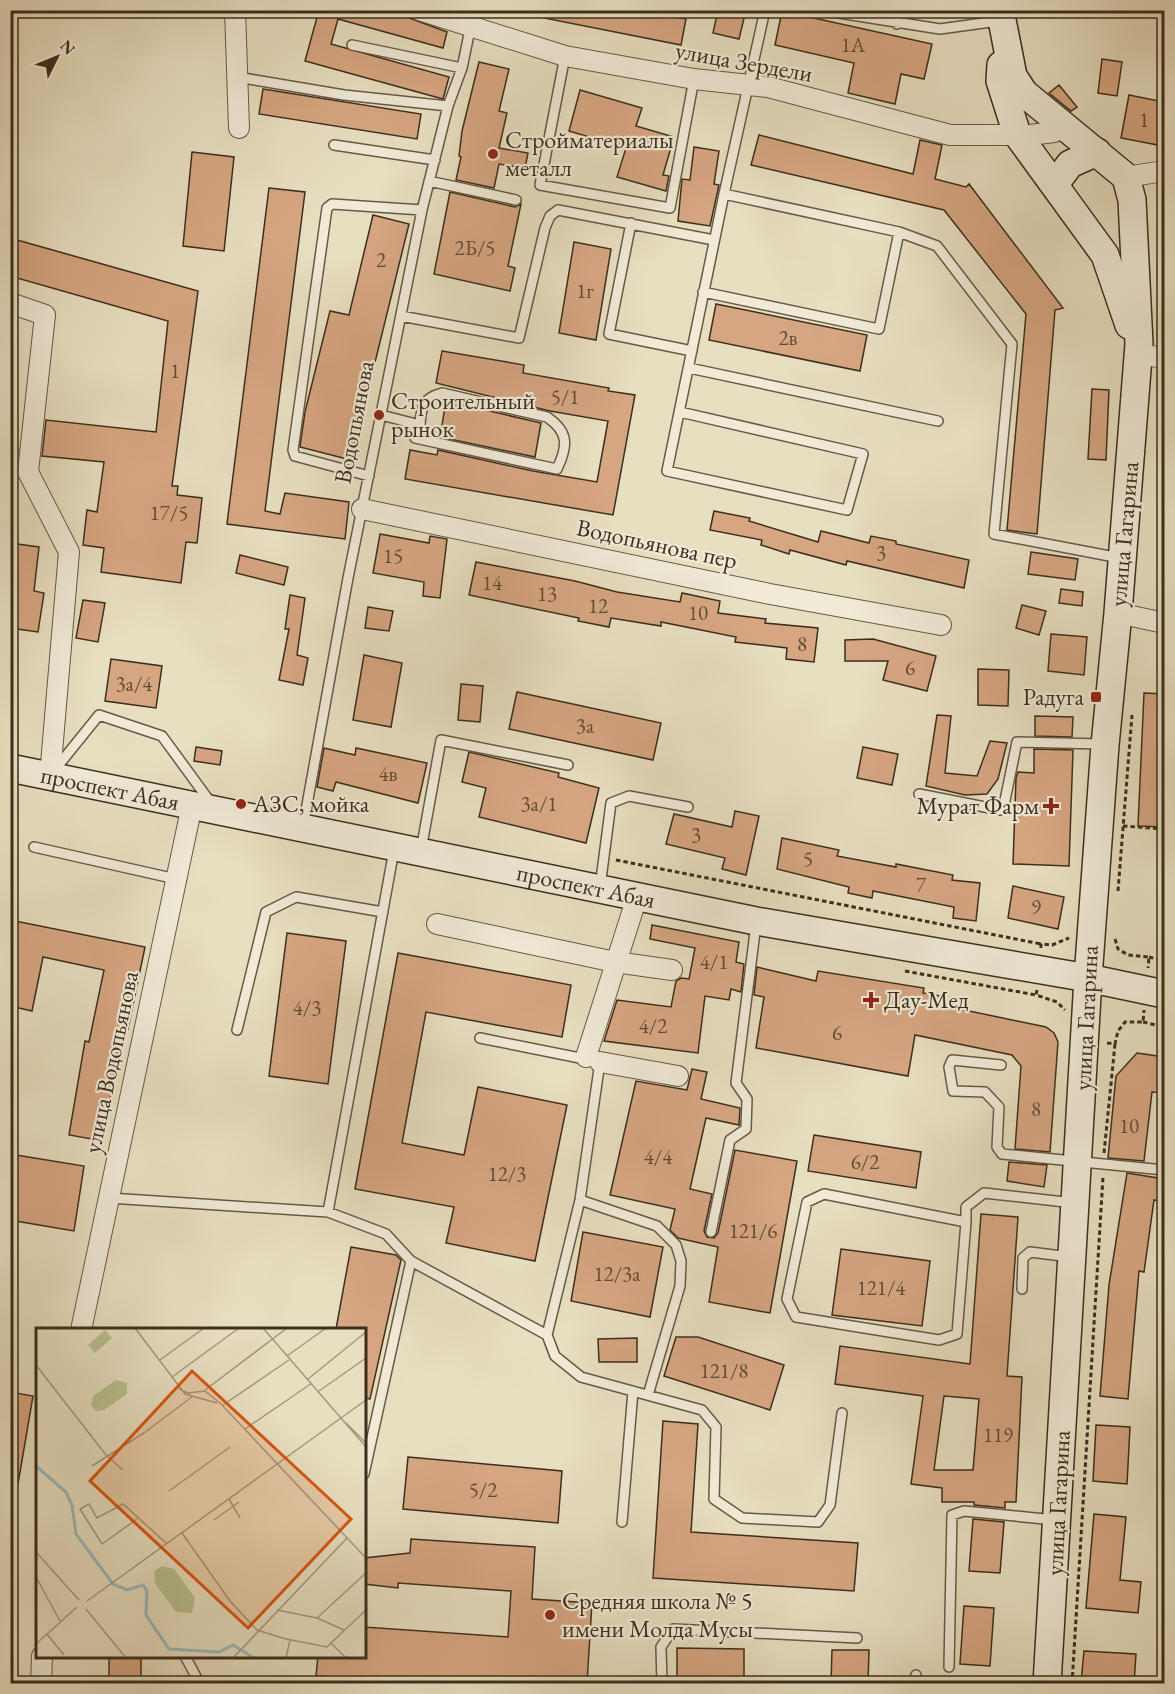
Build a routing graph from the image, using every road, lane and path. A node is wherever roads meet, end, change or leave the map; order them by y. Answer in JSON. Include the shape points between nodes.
{"nodes":[{"id":1,"x":235,"y":10,"type":"edge"},
{"id":2,"x":419,"y":10,"type":"edge"},
{"id":3,"x":765,"y":10,"type":"edge"},
{"id":4,"x":820,"y":10,"type":"edge"},
{"id":5,"x":898,"y":10,"type":"edge"},
{"id":6,"x":1004,"y":15,"type":"edge"},
{"id":7,"x":472,"y":20,"type":"edge"},
{"id":8,"x":897,"y":24,"type":"junction"},
{"id":9,"x":352,"y":45,"type":"dead end"},
{"id":10,"x":565,"y":56,"type":"junction"},
{"id":11,"x":462,"y":68,"type":"junction"},
{"id":12,"x":237,"y":76,"type":"junction"},
{"id":13,"x":694,"y":79,"type":"junction"},
{"id":14,"x":747,"y":84,"type":"junction"},
{"id":15,"x":448,"y":106,"type":"junction"},
{"id":16,"x":239,"y":128,"type":"dead end"},
{"id":17,"x":1064,"y":128,"type":"junction"},
{"id":18,"x":1017,"y":134,"type":"junction"},
{"id":19,"x":334,"y":145,"type":"dead end"},
{"id":20,"x":1097,"y":152,"type":"junction"},
{"id":21,"x":435,"y":160,"type":"junction"},
{"id":22,"x":1164,"y":171,"type":"edge"},
{"id":23,"x":1126,"y":177,"type":"junction"},
{"id":24,"x":429,"y":181,"type":"junction"},
{"id":25,"x":1055,"y":184,"type":"junction"},
{"id":26,"x":724,"y":194,"type":"junction"},
{"id":27,"x":516,"y":200,"type":"dead end"},
{"id":28,"x":422,"y":210,"type":"junction"},
{"id":29,"x":631,"y":223,"type":"junction"},
{"id":30,"x":899,"y":232,"type":"junction"},
{"id":31,"x":714,"y":240,"type":"junction"},
{"id":32,"x":1135,"y":247,"type":"junction"},
{"id":33,"x":1105,"y":255,"type":"junction"},
{"id":34,"x":703,"y":292,"type":"junction"},
{"id":35,"x":10,"y":303,"type":"edge"},
{"id":36,"x":401,"y":316,"type":"junction"},
{"id":37,"x":692,"y":351,"type":"junction"},
{"id":38,"x":1138,"y":354,"type":"junction"},
{"id":39,"x":1164,"y":358,"type":"edge"},
{"id":40,"x":689,"y":368,"type":"junction"},
{"id":41,"x":680,"y":412,"type":"junction"},
{"id":42,"x":381,"y":415,"type":"junction"},
{"id":43,"x":938,"y":421,"type":"dead end"},
{"id":44,"x":420,"y":425,"type":"junction"},
{"id":45,"x":19,"y":471,"type":"edge"},
{"id":46,"x":369,"y":476,"type":"junction"},
{"id":47,"x":362,"y":509,"type":"junction"},
{"id":48,"x":1122,"y":559,"type":"junction"},
{"id":49,"x":1118,"y":613,"type":"junction"},
{"id":50,"x":1164,"y":623,"type":"edge"},
{"id":51,"x":941,"y":625,"type":"dead end"},
{"id":52,"x":1105,"y":745,"type":"junction"},
{"id":53,"x":568,"y":765,"type":"dead end"},
{"id":54,"x":10,"y":768,"type":"edge"},
{"id":55,"x":50,"y":776,"type":"junction"},
{"id":56,"x":919,"y":794,"type":"dead end"},
{"id":57,"x":688,"y":807,"type":"dead end"},
{"id":58,"x":204,"y":808,"type":"junction"},
{"id":59,"x":1123,"y":826,"type":"dead end"},
{"id":60,"x":303,"y":829,"type":"junction"},
{"id":61,"x":1164,"y":829,"type":"edge"},
{"id":62,"x":34,"y":847,"type":"dead end"},
{"id":63,"x":395,"y":848,"type":"junction"},
{"id":64,"x":421,"y":853,"type":"junction"},
{"id":65,"x":604,"y":858,"type":"junction"},
{"id":66,"x":176,"y":879,"type":"junction"},
{"id":67,"x":600,"y":889,"type":"junction"},
{"id":68,"x":637,"y":897,"type":"junction"},
{"id":69,"x":383,"y":912,"type":"junction"},
{"id":70,"x":756,"y":921,"type":"junction"},
{"id":71,"x":437,"y":924,"type":"dead end"},
{"id":72,"x":1041,"y":944,"type":"dead end"},
{"id":73,"x":1149,"y":957,"type":"dead end"},
{"id":74,"x":1164,"y":961,"type":"edge"},
{"id":75,"x":615,"y":962,"type":"junction"},
{"id":76,"x":672,"y":970,"type":"dead end"},
{"id":77,"x":1088,"y":978,"type":"junction"},
{"id":78,"x":1164,"y":994,"type":"edge"},
{"id":79,"x":1143,"y":1022,"type":"dead end"},
{"id":80,"x":1164,"y":1026,"type":"edge"},
{"id":81,"x":237,"y":1030,"type":"dead end"},
{"id":82,"x":480,"y":1038,"type":"dead end"},
{"id":83,"x":1115,"y":1044,"type":"dead end"},
{"id":84,"x":593,"y":1060,"type":"junction"},
{"id":85,"x":1002,"y":1065,"type":"dead end"},
{"id":86,"x":678,"y":1076,"type":"dead end"},
{"id":87,"x":1091,"y":1161,"type":"junction"},
{"id":88,"x":1164,"y":1170,"type":"edge"},
{"id":89,"x":109,"y":1198,"type":"junction"},
{"id":90,"x":580,"y":1200,"type":"junction"},
{"id":91,"x":1076,"y":1204,"type":"junction"},
{"id":92,"x":328,"y":1212,"type":"junction"},
{"id":93,"x":966,"y":1222,"type":"junction"},
{"id":94,"x":711,"y":1232,"type":"dead end"},
{"id":95,"x":1072,"y":1258,"type":"junction"},
{"id":96,"x":411,"y":1261,"type":"junction"},
{"id":97,"x":1022,"y":1288,"type":"dead end"},
{"id":98,"x":81,"y":1328,"type":"edge"},
{"id":99,"x":547,"y":1335,"type":"junction"},
{"id":100,"x":633,"y":1391,"type":"junction"},
{"id":101,"x":648,"y":1395,"type":"junction"},
{"id":102,"x":842,"y":1413,"type":"dead end"},
{"id":103,"x":366,"y":1465,"type":"edge"},
{"id":104,"x":1057,"y":1520,"type":"junction"},
{"id":105,"x":622,"y":1522,"type":"dead end"},
{"id":106,"x":857,"y":1638,"type":"dead end"},
{"id":107,"x":42,"y":1658,"type":"edge"},
{"id":108,"x":186,"y":1658,"type":"edge"},
{"id":109,"x":949,"y":1666,"type":"dead end"},
{"id":110,"x":1164,"y":1676,"type":"edge"},
{"id":111,"x":41,"y":1683,"type":"edge"},
{"id":112,"x":200,"y":1683,"type":"edge"},
{"id":113,"x":662,"y":1683,"type":"edge"},
{"id":114,"x":1047,"y":1683,"type":"edge"},
{"id":115,"x":1072,"y":1683,"type":"edge"},
{"id":116,"x":1164,"y":1683,"type":"edge"}],
"edges":[{"from":1,"to":12,"type":"street"},
{"from":2,"to":7,"type":"street","name":"улица Зердели"},
{"from":3,"to":14,"type":"lane"},
{"from":4,"to":8,"type":"lane"},
{"from":5,"to":8,"type":"lane"},
{"from":6,"to":8,"type":"lane","via":[[940,29]]},
{"from":6,"to":17,"type":"main road","via":[[1013,76],[1024,93]]},
{"from":6,"to":18,"type":"main road","name":"улица Гагарина","via":[[1000,81]]},
{"from":7,"to":10,"type":"street","name":"улица Зердели"},
{"from":7,"to":11,"type":"lane","name":"Водопьянова"},
{"from":9,"to":11,"type":"lane"},
{"from":10,"to":13,"type":"street","name":"улица Зердели"},
{"from":10,"to":13,"type":"lane","via":[[540,185],[670,208]]},
{"from":11,"to":15,"type":"lane","name":"Водопьянова"},
{"from":12,"to":15,"type":"lane","via":[[344,95]]},
{"from":12,"to":16,"type":"street"},
{"from":13,"to":14,"type":"street","name":"улица Зердели"},
{"from":14,"to":18,"type":"street","name":"улица Зердели","via":[[951,135]]},
{"from":14,"to":26,"type":"lane"},
{"from":15,"to":21,"type":"lane","name":"Водопьянова"},
{"from":17,"to":18,"type":"street","name":"улица Зердели","via":[[1044,134]]},
{"from":17,"to":20,"type":"main road"},
{"from":18,"to":25,"type":"main road","name":"улица Гагарина"},
{"from":19,"to":21,"type":"lane"},
{"from":20,"to":23,"type":"main road"},
{"from":20,"to":25,"type":"main road","via":[[1070,164]]},
{"from":21,"to":24,"type":"lane","name":"Водопьянова"},
{"from":22,"to":23,"type":"street"},
{"from":23,"to":32,"type":"main road","name":"улица Гагарина","via":[[1132,200]]},
{"from":24,"to":27,"type":"lane"},
{"from":24,"to":28,"type":"lane","name":"Водопьянова"},
{"from":25,"to":33,"type":"main road","name":"улица Гагарина"},
{"from":26,"to":30,"type":"lane"},
{"from":26,"to":31,"type":"lane"},
{"from":28,"to":36,"type":"lane","name":"Водопьянова"},
{"from":28,"to":46,"type":"lane","via":[[332,204],[327,208],[293,450],[295,456]]},
{"from":29,"to":31,"type":"lane"},
{"from":29,"to":36,"type":"lane","via":[[558,210],[550,216],[519,338]]},
{"from":29,"to":37,"type":"lane","via":[[609,334]]},
{"from":30,"to":34,"type":"lane","via":[[879,329]]},
{"from":30,"to":48,"type":"lane","via":[[937,246],[1012,344],[994,534]]},
{"from":31,"to":34,"type":"lane"},
{"from":32,"to":33,"type":"main road","via":[[1121,259]]},
{"from":32,"to":38,"type":"main road","name":"улица Гагарина"},
{"from":33,"to":38,"type":"main road","name":"улица Гагарина"},
{"from":34,"to":37,"type":"lane"},
{"from":35,"to":45,"type":"street","via":[[45,315]]},
{"from":36,"to":42,"type":"lane","name":"Водопьянова"},
{"from":37,"to":40,"type":"lane"},
{"from":38,"to":39,"type":"street"},
{"from":38,"to":48,"type":"main road","name":"улица Гагарина"},
{"from":40,"to":41,"type":"lane"},
{"from":40,"to":43,"type":"lane"},
{"from":41,"to":41,"type":"lane","via":[[667,471],[847,510],[863,454]]},
{"from":42,"to":44,"type":"lane"},
{"from":42,"to":46,"type":"lane","name":"Водопьянова"},
{"from":44,"to":44,"type":"lane","via":[[415,438],[557,469],[564,455],[560,425],[547,417],[442,393],[429,396],[422,406]]},
{"from":45,"to":55,"type":"street","via":[[69,552]]},
{"from":46,"to":47,"type":"lane","name":"Водопьянова"},
{"from":47,"to":51,"type":"street","name":"Водопьянова пер","via":[[770,594]]},
{"from":47,"to":60,"type":"lane","name":"Водопьянова"},
{"from":48,"to":49,"type":"main road","name":"улица Гагарина"},
{"from":49,"to":50,"type":"street"},
{"from":49,"to":52,"type":"main road","name":"улица Гагарина"},
{"from":52,"to":56,"type":"lane","via":[[1017,742],[1000,810]]},
{"from":52,"to":77,"type":"main road","name":"улица Гагарина"},
{"from":53,"to":64,"type":"lane","via":[[441,740]]},
{"from":54,"to":55,"type":"main road","name":"проспект Абая"},
{"from":55,"to":58,"type":"main road","name":"проспект Абая"},
{"from":55,"to":58,"type":"lane","via":[[99,715],[162,736]]},
{"from":57,"to":65,"type":"lane","via":[[629,796],[611,803]]},
{"from":58,"to":60,"type":"main road","name":"проспект Абая"},
{"from":58,"to":66,"type":"street","name":"улица Водопьянова"},
{"from":59,"to":61,"type":"path"},
{"from":60,"to":63,"type":"main road","name":"проспект Абая"},
{"from":62,"to":66,"type":"lane"},
{"from":63,"to":64,"type":"main road","name":"проспект Абая"},
{"from":63,"to":69,"type":"lane"},
{"from":64,"to":67,"type":"main road","name":"проспект Абая"},
{"from":65,"to":67,"type":"lane"},
{"from":65,"to":72,"type":"path"},
{"from":66,"to":89,"type":"street","name":"улица Водопьянова"},
{"from":67,"to":68,"type":"main road","name":"проспект Абая"},
{"from":68,"to":70,"type":"main road","name":"проспект Абая"},
{"from":68,"to":75,"type":"street"},
{"from":69,"to":81,"type":"lane","via":[[296,897],[266,912]]},
{"from":69,"to":92,"type":"lane"},
{"from":70,"to":77,"type":"main road","name":"проспект Абая"},
{"from":70,"to":94,"type":"lane","via":[[736,1083],[747,1099],[746,1129],[730,1140]]},
{"from":71,"to":75,"type":"street"},
{"from":73,"to":74,"type":"path"},
{"from":75,"to":76,"type":"street"},
{"from":75,"to":84,"type":"street"},
{"from":77,"to":78,"type":"main road","name":"проспект Абая"},
{"from":77,"to":87,"type":"main road","name":"улица Гагарина"},
{"from":79,"to":80,"type":"path"},
{"from":82,"to":84,"type":"lane"},
{"from":83,"to":87,"type":"path"},
{"from":84,"to":86,"type":"street"},
{"from":84,"to":90,"type":"lane"},
{"from":85,"to":87,"type":"lane","via":[[951,1060],[950,1067],[953,1091],[985,1092],[999,1107],[997,1147],[1002,1154]]},
{"from":87,"to":88,"type":"lane"},
{"from":87,"to":91,"type":"main road","name":"улица Гагарина"},
{"from":87,"to":115,"type":"path"},
{"from":89,"to":92,"type":"lane"},
{"from":89,"to":98,"type":"street","name":"улица Водопьянова"},
{"from":90,"to":99,"type":"lane"},
{"from":90,"to":101,"type":"lane","via":[[657,1226],[676,1245],[681,1261],[680,1286]]},
{"from":91,"to":93,"type":"lane","via":[[984,1193],[966,1207]]},
{"from":91,"to":95,"type":"main road","name":"улица Гагарина"},
{"from":92,"to":96,"type":"lane","via":[[386,1234]]},
{"from":93,"to":93,"type":"lane","via":[[957,1334],[939,1340],[796,1317],[787,1299],[807,1202],[824,1194]]},
{"from":95,"to":97,"type":"lane","via":[[1030,1252],[1023,1258]]},
{"from":95,"to":104,"type":"main road","name":"улица Гагарина"},
{"from":96,"to":99,"type":"lane"},
{"from":96,"to":103,"type":"lane"},
{"from":99,"to":100,"type":"lane","via":[[555,1356],[573,1372]]},
{"from":100,"to":101,"type":"lane"},
{"from":100,"to":105,"type":"lane"},
{"from":101,"to":102,"type":"lane","via":[[702,1410],[716,1427],[714,1499],[742,1518],[818,1522],[830,1505]]},
{"from":104,"to":109,"type":"lane","via":[[964,1511],[952,1515]]},
{"from":104,"to":114,"type":"main road","name":"улица Гагарина"},
{"from":106,"to":113,"type":"lane","via":[[674,1629],[661,1647]]},
{"from":107,"to":111,"type":"street"},
{"from":108,"to":112,"type":"lane"},
{"from":110,"to":116,"type":"lane"}]}
